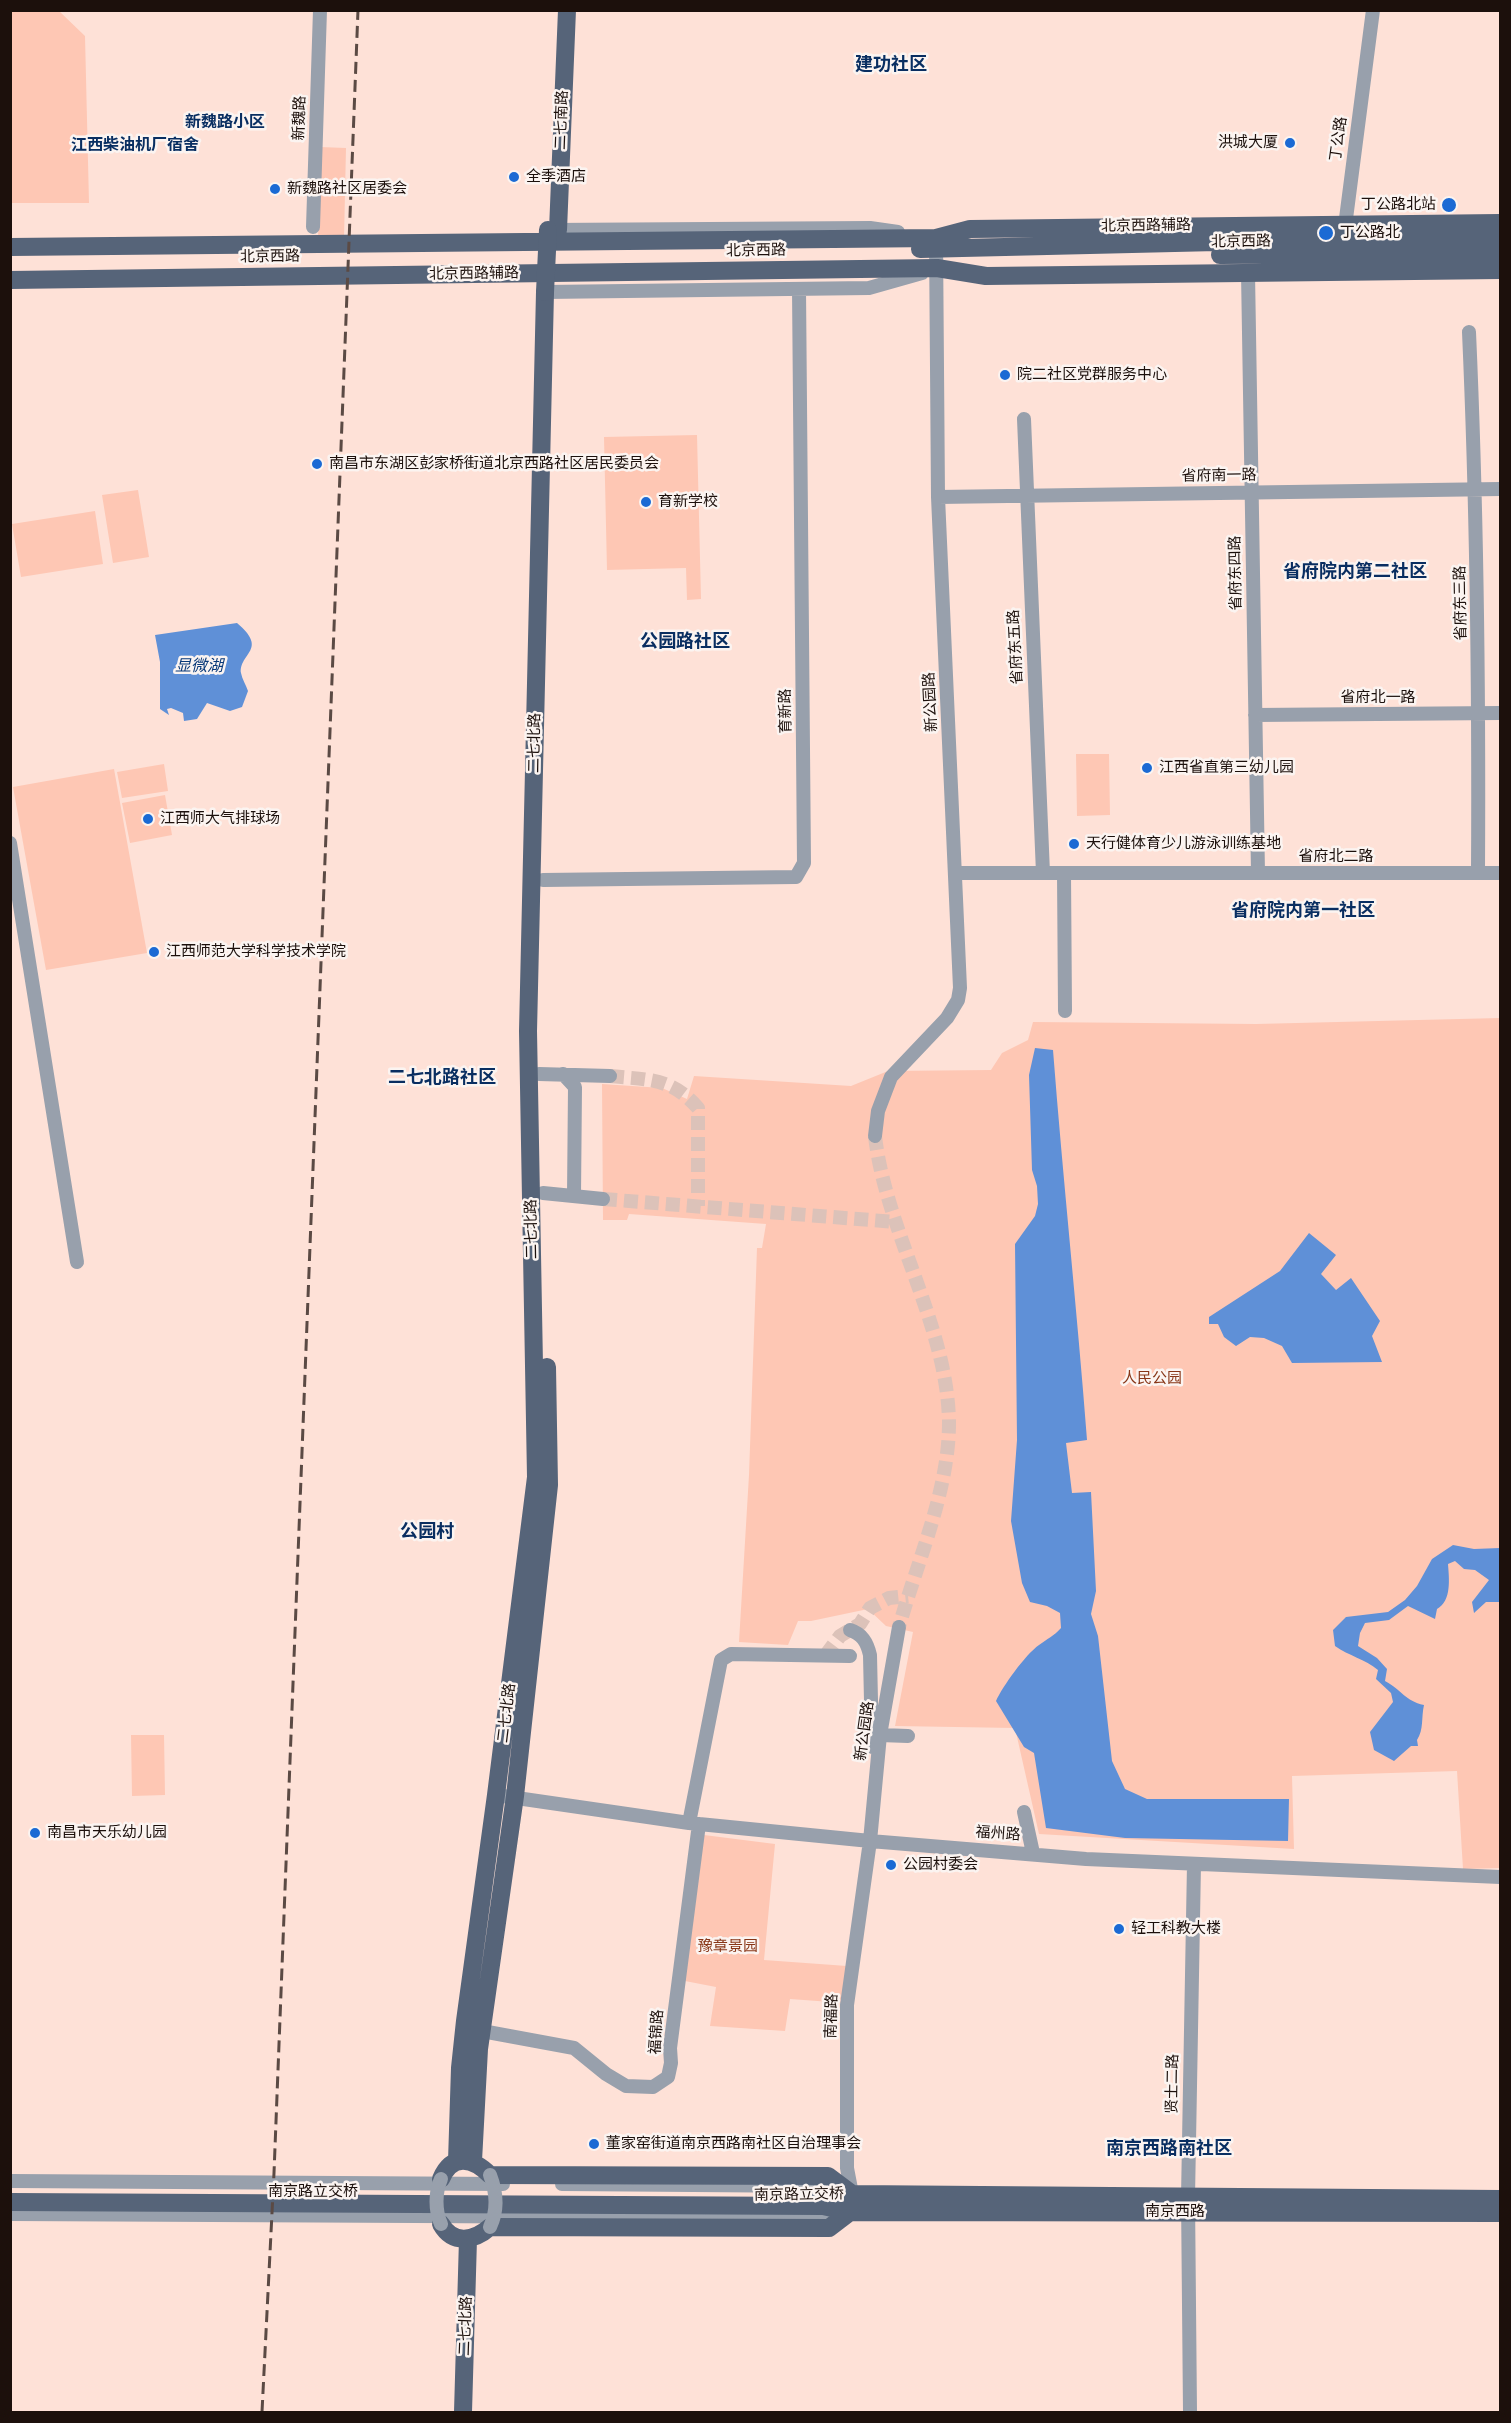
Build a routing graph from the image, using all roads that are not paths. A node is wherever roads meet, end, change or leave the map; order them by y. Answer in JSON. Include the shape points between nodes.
{"nodes":[{"id":1,"x":320,"y":10,"type":"edge"},
{"id":2,"x":555,"y":10,"type":"edge"},
{"id":3,"x":567,"y":10,"type":"edge"},
{"id":4,"x":1373,"y":10,"type":"edge"},
{"id":5,"x":1500,"y":223,"type":"edge"},
{"id":6,"x":313,"y":227,"type":"dead end"},
{"id":7,"x":553,"y":230,"type":"junction"},
{"id":8,"x":1344,"y":239,"type":"junction"},
{"id":9,"x":1500,"y":239,"type":"edge"},
{"id":10,"x":10,"y":248,"type":"edge"},
{"id":11,"x":1500,"y":253,"type":"edge"},
{"id":12,"x":937,"y":254,"type":"junction"},
{"id":13,"x":10,"y":260,"type":"edge"},
{"id":14,"x":10,"y":269,"type":"edge"},
{"id":15,"x":1500,"y":270,"type":"edge"},
{"id":16,"x":1344,"y":272,"type":"junction"},
{"id":17,"x":1248,"y":273,"type":"junction"},
{"id":18,"x":10,"y":280,"type":"edge"},
{"id":19,"x":799,"y":289,"type":"junction"},
{"id":20,"x":550,"y":292,"type":"junction"},
{"id":21,"x":1469,"y":332,"type":"dead end"},
{"id":22,"x":1024,"y":419,"type":"dead end"},
{"id":23,"x":1476,"y":489,"type":"junction"},
{"id":24,"x":1500,"y":489,"type":"edge"},
{"id":25,"x":1251,"y":492,"type":"junction"},
{"id":26,"x":1026,"y":494,"type":"junction"},
{"id":27,"x":938,"y":497,"type":"junction"},
{"id":28,"x":1500,"y":713,"type":"edge"},
{"id":29,"x":1479,"y":714,"type":"junction"},
{"id":30,"x":1255,"y":715,"type":"junction"},
{"id":31,"x":10,"y":843,"type":"edge"},
{"id":32,"x":955,"y":873,"type":"junction"},
{"id":33,"x":1043,"y":873,"type":"junction"},
{"id":34,"x":1064,"y":873,"type":"junction"},
{"id":35,"x":1258,"y":873,"type":"junction"},
{"id":36,"x":1478,"y":873,"type":"junction"},
{"id":37,"x":1500,"y":873,"type":"edge"},
{"id":38,"x":543,"y":880,"type":"junction"},
{"id":39,"x":1065,"y":1011,"type":"dead end"},
{"id":40,"x":539,"y":1074,"type":"junction"},
{"id":41,"x":563,"y":1074,"type":"junction"},
{"id":42,"x":610,"y":1076,"type":"tunnel mouth"},
{"id":43,"x":875,"y":1136,"type":"tunnel mouth"},
{"id":44,"x":543,"y":1193,"type":"junction"},
{"id":45,"x":574,"y":1196,"type":"junction"},
{"id":46,"x":603,"y":1199,"type":"tunnel mouth"},
{"id":47,"x":77,"y":1262,"type":"dead end"},
{"id":48,"x":899,"y":1627,"type":"tunnel mouth"},
{"id":49,"x":850,"y":1630,"type":"dead end"},
{"id":50,"x":850,"y":1656,"type":"dead end"},
{"id":51,"x":880,"y":1735,"type":"junction"},
{"id":52,"x":908,"y":1737,"type":"dead end"},
{"id":53,"x":496,"y":1795,"type":"junction"},
{"id":54,"x":515,"y":1796,"type":"junction"},
{"id":55,"x":873,"y":1806,"type":"junction"},
{"id":56,"x":1024,"y":1812,"type":"dead end"},
{"id":57,"x":694,"y":1823,"type":"junction"},
{"id":58,"x":870,"y":1841,"type":"junction"},
{"id":59,"x":1033,"y":1853,"type":"junction"},
{"id":60,"x":1194,"y":1864,"type":"junction"},
{"id":61,"x":1500,"y":1877,"type":"edge"},
{"id":62,"x":482,"y":2031,"type":"junction"},
{"id":63,"x":465,"y":2161,"type":"junction"},
{"id":64,"x":490,"y":2175,"type":"junction"},
{"id":65,"x":441,"y":2179,"type":"joint"},
{"id":66,"x":10,"y":2181,"type":"edge"},
{"id":67,"x":10,"y":2191,"type":"edge"},
{"id":68,"x":1500,"y":2199,"type":"edge"},
{"id":69,"x":10,"y":2202,"type":"edge"},
{"id":70,"x":851,"y":2203,"type":"junction"},
{"id":71,"x":1188,"y":2204,"type":"junction"},
{"id":72,"x":1500,"y":2213,"type":"edge"},
{"id":73,"x":10,"y":2214,"type":"edge"},
{"id":74,"x":441,"y":2224,"type":"joint"},
{"id":75,"x":489,"y":2227,"type":"junction"},
{"id":76,"x":468,"y":2239,"type":"junction"},
{"id":77,"x":463,"y":2412,"type":"edge"},
{"id":78,"x":1190,"y":2412,"type":"edge"}],
"edges":[{"from":1,"to":6,"type":"street","name":"新魏路"},
{"from":2,"to":7,"type":"main road","name":"二七南路"},
{"from":3,"to":7,"type":"main road","name":"二七南路"},
{"from":4,"to":8,"type":"street","name":"丁公路"},
{"from":5,"to":8,"type":"main road"},
{"from":7,"to":12,"type":"street","name":"北京西路辅路","via":[[870,228]]},
{"from":7,"to":20,"type":"main road"},
{"from":8,"to":9,"type":"main road","name":"北京西路"},
{"from":8,"to":11,"type":"main road","name":"北京西路"},
{"from":8,"to":12,"type":"main road","name":"北京西路"},
{"from":8,"to":16,"type":"street","name":"丁公路"},
{"from":10,"to":12,"type":"main road","name":"北京西路辅路"},
{"from":12,"to":13,"type":"main road","name":"北京西路"},
{"from":12,"to":14,"type":"main road","name":"北京西路"},
{"from":12,"to":17,"type":"main road","name":"北京西路辅路","via":[[986,276]]},
{"from":12,"to":18,"type":"main road","name":"北京西路辅路"},
{"from":12,"to":19,"type":"street","name":"北京西路辅路","via":[[869,288]]},
{"from":12,"to":27,"type":"street","name":"新公园路"},
{"from":15,"to":16,"type":"main road","name":"北京西路辅路"},
{"from":16,"to":17,"type":"main road","name":"北京西路辅路"},
{"from":17,"to":25,"type":"street","name":"省府东四路"},
{"from":19,"to":20,"type":"street","name":"北京西路辅路"},
{"from":19,"to":38,"type":"street","name":"育新路","via":[[804,863],[796,877]]},
{"from":20,"to":38,"type":"main road","name":"二七北路"},
{"from":20,"to":53,"type":"main road","name":"二七北路","via":[[528,1031],[536,1477]]},
{"from":21,"to":23,"type":"street","name":"省府东三路"},
{"from":22,"to":26,"type":"street","name":"省府东五路"},
{"from":23,"to":24,"type":"street","name":"省府南一路"},
{"from":23,"to":25,"type":"street","name":"省府南一路"},
{"from":23,"to":29,"type":"street","name":"省府东三路"},
{"from":25,"to":26,"type":"street","name":"省府南一路"},
{"from":25,"to":30,"type":"street","name":"省府东四路"},
{"from":26,"to":27,"type":"street","name":"省府南一路"},
{"from":26,"to":33,"type":"street","name":"省府东五路"},
{"from":27,"to":32,"type":"street","name":"新公园路"},
{"from":28,"to":29,"type":"street","name":"省府北一路"},
{"from":29,"to":30,"type":"street","name":"省府北一路"},
{"from":29,"to":36,"type":"street","name":"省府东三路"},
{"from":30,"to":35,"type":"street","name":"省府东四路"},
{"from":31,"to":47,"type":"street"},
{"from":32,"to":33,"type":"street","name":"省府北二路"},
{"from":32,"to":43,"type":"street","name":"新公园路","via":[[958,1000],[947,1018],[891,1077],[878,1111]]},
{"from":33,"to":34,"type":"street","name":"省府北二路"},
{"from":34,"to":35,"type":"street","name":"省府北二路"},
{"from":34,"to":39,"type":"street"},
{"from":35,"to":36,"type":"street","name":"省府北二路"},
{"from":36,"to":37,"type":"street","name":"省府北二路"},
{"from":38,"to":40,"type":"main road","name":"二七北路"},
{"from":40,"to":41,"type":"street"},
{"from":40,"to":44,"type":"main road","name":"二七北路"},
{"from":41,"to":42,"type":"street"},
{"from":41,"to":45,"type":"street","via":[[575,1087]]},
{"from":44,"to":45,"type":"street"},
{"from":44,"to":54,"type":"main road","name":"二七北路","via":[[549,1485]]},
{"from":45,"to":46,"type":"street"},
{"from":48,"to":51,"type":"street","name":"新公园路"},
{"from":49,"to":55,"type":"street","via":[[867,1643],[870,1655]]},
{"from":50,"to":57,"type":"street","name":"福锦路","via":[[731,1654],[722,1660]]},
{"from":51,"to":52,"type":"street"},
{"from":51,"to":55,"type":"street","name":"新公园路"},
{"from":53,"to":54,"type":"street","name":"福州路"},
{"from":53,"to":63,"type":"main road","name":"二七北路","via":[[465,2021]]},
{"from":54,"to":57,"type":"street","name":"福州路"},
{"from":54,"to":62,"type":"main road","name":"二七北路"},
{"from":55,"to":58,"type":"street","name":"新公园路"},
{"from":56,"to":59,"type":"street"},
{"from":57,"to":58,"type":"street","name":"福州路"},
{"from":57,"to":62,"type":"street","name":"福锦路","via":[[668,2077],[653,2087],[626,2086],[574,2048]]},
{"from":58,"to":59,"type":"street","name":"福州路"},
{"from":58,"to":70,"type":"street","name":"南福路","via":[[847,2005],[847,2169]]},
{"from":59,"to":60,"type":"street","name":"福州路"},
{"from":60,"to":61,"type":"street","name":"福州路"},
{"from":60,"to":71,"type":"street","name":"贤士二路"},
{"from":62,"to":63,"type":"main road","name":"二七北路"},
{"from":63,"to":64,"type":"main road"},
{"from":63,"to":65,"type":"main road","via":[[444,2171]]},
{"from":64,"to":70,"type":"main road","via":[[828,2176]]},
{"from":64,"to":75,"type":"street","bridge":true,"via":[[496,2190],[495,2216]]},
{"from":65,"to":74,"type":"street","bridge":true,"via":[[437,2216]]},
{"from":66,"to":70,"type":"street","name":"南京路立交桥","via":[[823,2186]]},
{"from":67,"to":70,"type":"main road","name":"南京路立交桥","via":[[823,2197]]},
{"from":68,"to":71,"type":"main road","name":"南京西路"},
{"from":69,"to":70,"type":"main road","name":"南京路立交桥","via":[[823,2206]]},
{"from":70,"to":71,"type":"main road","name":"南京西路"},
{"from":70,"to":73,"type":"street","name":"南京路立交桥","via":[[820,2218]]},
{"from":70,"to":75,"type":"main road","via":[[829,2228]]},
{"from":71,"to":72,"type":"main road","name":"南京西路"},
{"from":71,"to":78,"type":"street","name":"贤士二路"},
{"from":74,"to":76,"type":"main road","via":[[453,2236]]},
{"from":75,"to":76,"type":"main road","via":[[479,2237]]},
{"from":76,"to":77,"type":"main road","name":"二七北路"}]}
